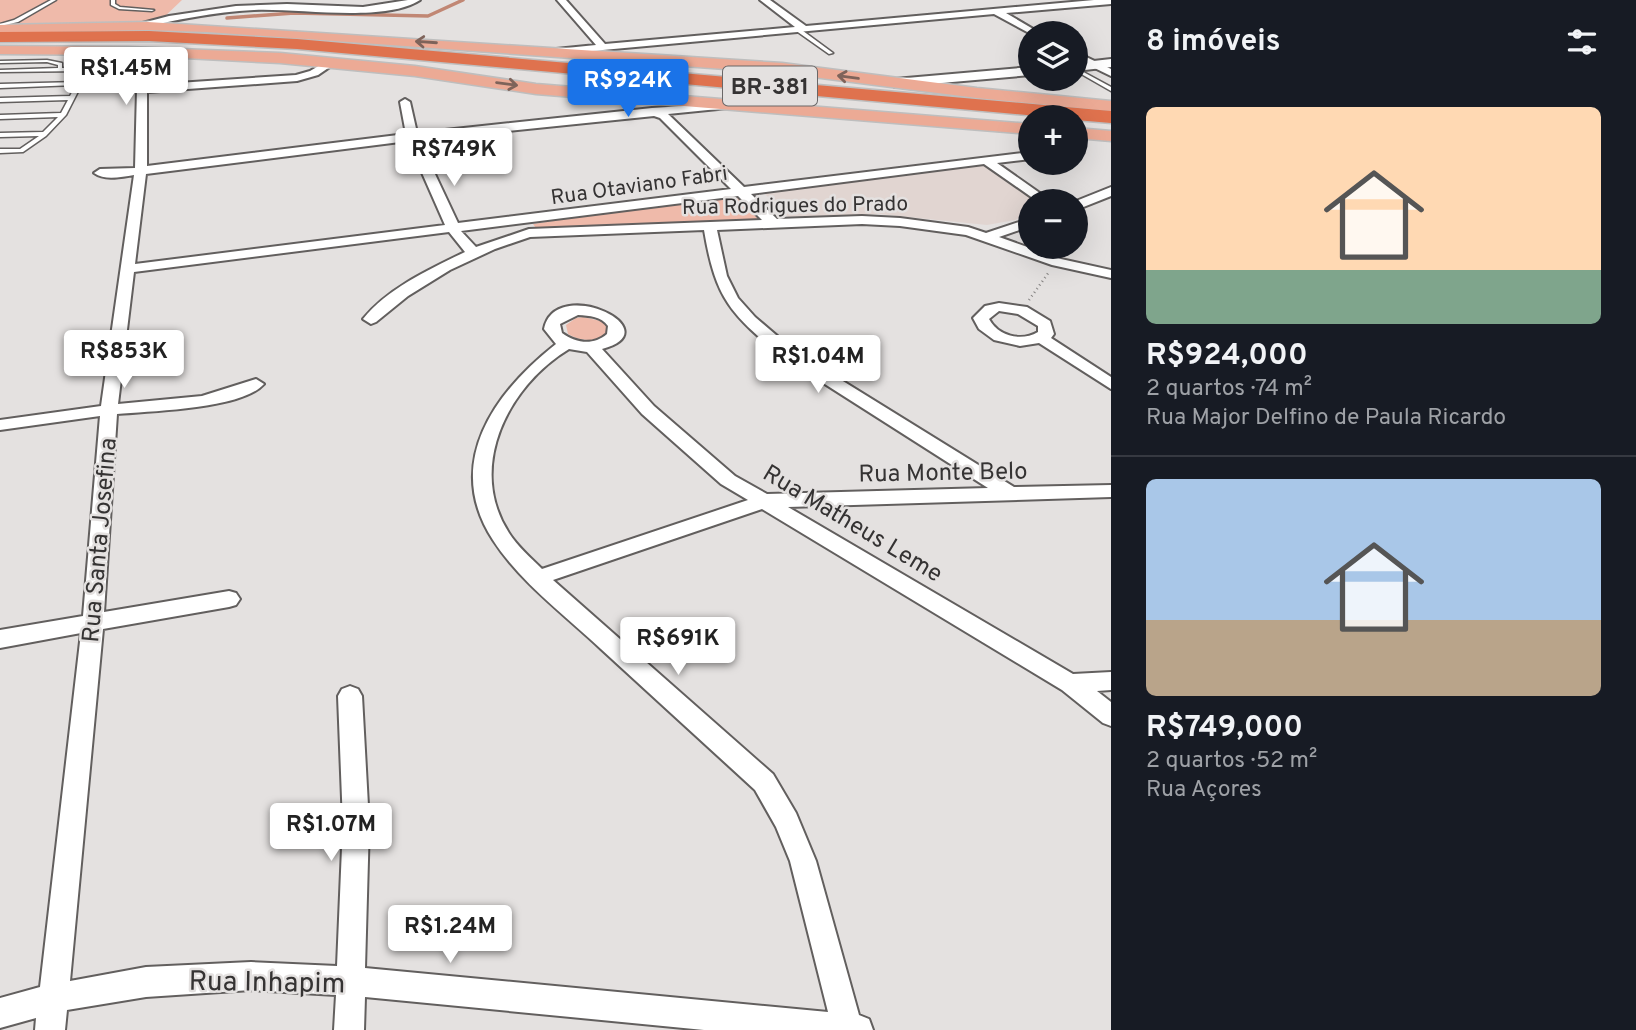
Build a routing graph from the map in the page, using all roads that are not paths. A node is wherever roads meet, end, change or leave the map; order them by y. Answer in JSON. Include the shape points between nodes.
{"nodes":[{"id":1,"x":54,"y":0,"type":"edge"},
{"id":2,"x":113,"y":0,"type":"edge"},
{"id":3,"x":416,"y":0,"type":"edge"},
{"id":4,"x":561,"y":0,"type":"edge"},
{"id":5,"x":764,"y":0,"type":"edge"},
{"id":6,"x":973,"y":0,"type":"edge"},
{"id":7,"x":1111,"y":1,"type":"edge"},
{"id":8,"x":152,"y":10,"type":"dead end"},
{"id":9,"x":995,"y":11,"type":"junction"},
{"id":10,"x":28,"y":23,"type":"junction"},
{"id":11,"x":1018,"y":23,"type":"edge"},
{"id":12,"x":136,"y":26,"type":"junction"},
{"id":13,"x":0,"y":27,"type":"edge"},
{"id":14,"x":800,"y":29,"type":"junction"},
{"id":15,"x":0,"y":37,"type":"edge"},
{"id":16,"x":0,"y":44,"type":"edge"},
{"id":17,"x":241,"y":47,"type":"junction"},
{"id":18,"x":603,"y":47,"type":"junction"},
{"id":19,"x":0,"y":50,"type":"edge"},
{"id":20,"x":120,"y":51,"type":"junction"},
{"id":21,"x":559,"y":51,"type":"junction"},
{"id":22,"x":153,"y":52,"type":"junction"},
{"id":23,"x":831,"y":53,"type":"dead end"},
{"id":24,"x":429,"y":56,"type":"junction"},
{"id":25,"x":658,"y":57,"type":"junction"},
{"id":26,"x":1088,"y":61,"type":"edge"},
{"id":27,"x":0,"y":62,"type":"edge"},
{"id":28,"x":332,"y":62,"type":"junction"},
{"id":29,"x":1111,"y":63,"type":"edge"},
{"id":30,"x":1096,"y":65,"type":"junction"},
{"id":31,"x":1088,"y":66,"type":"edge"},
{"id":32,"x":60,"y":69,"type":"junction"},
{"id":33,"x":86,"y":69,"type":"junction"},
{"id":34,"x":0,"y":71,"type":"edge"},
{"id":35,"x":1018,"y":72,"type":"edge"},
{"id":36,"x":1111,"y":73,"type":"edge"},
{"id":37,"x":1088,"y":75,"type":"edge"},
{"id":38,"x":972,"y":76,"type":"junction"},
{"id":39,"x":79,"y":83,"type":"junction"},
{"id":40,"x":895,"y":83,"type":"junction"},
{"id":41,"x":0,"y":86,"type":"edge"},
{"id":42,"x":142,"y":89,"type":"junction"},
{"id":43,"x":1111,"y":89,"type":"edge"},
{"id":44,"x":977,"y":93,"type":"junction"},
{"id":45,"x":612,"y":96,"type":"junction"},
{"id":46,"x":72,"y":99,"type":"junction"},
{"id":47,"x":0,"y":100,"type":"edge"},
{"id":48,"x":405,"y":102,"type":"dead end"},
{"id":49,"x":729,"y":105,"type":"junction"},
{"id":50,"x":1111,"y":106,"type":"edge"},
{"id":51,"x":655,"y":112,"type":"junction"},
{"id":52,"x":63,"y":115,"type":"junction"},
{"id":53,"x":0,"y":117,"type":"edge"},
{"id":54,"x":1018,"y":117,"type":"edge"},
{"id":55,"x":1111,"y":117,"type":"edge"},
{"id":56,"x":1088,"y":123,"type":"edge"},
{"id":57,"x":1111,"y":125,"type":"edge"},
{"id":58,"x":1018,"y":128,"type":"edge"},
{"id":59,"x":45,"y":134,"type":"junction"},
{"id":60,"x":1088,"y":134,"type":"edge"},
{"id":61,"x":0,"y":135,"type":"edge"},
{"id":62,"x":1111,"y":136,"type":"edge"},
{"id":63,"x":412,"y":137,"type":"junction"},
{"id":64,"x":0,"y":151,"type":"edge"},
{"id":65,"x":1018,"y":157,"type":"edge"},
{"id":66,"x":987,"y":161,"type":"junction"},
{"id":67,"x":141,"y":169,"type":"junction"},
{"id":68,"x":100,"y":173,"type":"dead end"},
{"id":69,"x":1028,"y":189,"type":"edge"},
{"id":70,"x":741,"y":190,"type":"junction"},
{"id":71,"x":1111,"y":191,"type":"edge"},
{"id":72,"x":1088,"y":201,"type":"edge"},
{"id":73,"x":774,"y":224,"type":"junction"},
{"id":74,"x":1018,"y":226,"type":"edge"},
{"id":75,"x":709,"y":227,"type":"junction"},
{"id":76,"x":454,"y":230,"type":"junction"},
{"id":77,"x":989,"y":236,"type":"junction"},
{"id":78,"x":475,"y":254,"type":"junction"},
{"id":79,"x":128,"y":270,"type":"junction"},
{"id":80,"x":1111,"y":274,"type":"edge"},
{"id":81,"x":371,"y":318,"type":"dead end"},
{"id":82,"x":1041,"y":338,"type":"junction"},
{"id":83,"x":565,"y":344,"type":"junction"},
{"id":84,"x":591,"y":347,"type":"junction"},
{"id":85,"x":256,"y":384,"type":"dead end"},
{"id":86,"x":1111,"y":384,"type":"edge"},
{"id":87,"x":109,"y":410,"type":"junction"},
{"id":88,"x":0,"y":425,"type":"edge"},
{"id":89,"x":1111,"y":491,"type":"edge"},
{"id":90,"x":1012,"y":495,"type":"junction"},
{"id":91,"x":765,"y":501,"type":"junction"},
{"id":92,"x":537,"y":578,"type":"junction"},
{"id":93,"x":229,"y":599,"type":"dead end"},
{"id":94,"x":93,"y":621,"type":"junction"},
{"id":95,"x":0,"y":639,"type":"edge"},
{"id":96,"x":1111,"y":681,"type":"edge"},
{"id":97,"x":1070,"y":682,"type":"junction"},
{"id":98,"x":350,"y":696,"type":"dead end"},
{"id":99,"x":1111,"y":716,"type":"edge"},
{"id":100,"x":350,"y":981,"type":"junction"},
{"id":101,"x":54,"y":998,"type":"junction"},
{"id":102,"x":0,"y":1013,"type":"edge"},
{"id":103,"x":50,"y":1030,"type":"edge"},
{"id":104,"x":349,"y":1030,"type":"edge"},
{"id":105,"x":851,"y":1030,"type":"edge"}],
"edges":[{"from":1,"to":10,"type":"lane"},
{"from":2,"to":8,"type":"lane","via":[[119,8]]},
{"from":3,"to":12,"type":"street","via":[[383,8],[242,8]]},
{"from":4,"to":18,"type":"street"},
{"from":5,"to":14,"type":"street"},
{"from":6,"to":9,"type":"street"},
{"from":7,"to":9,"type":"street"},
{"from":9,"to":11,"type":"street"},
{"from":9,"to":14,"type":"street"},
{"from":10,"to":12,"type":"main road"},
{"from":10,"to":13,"type":"main road"},
{"from":21,"to":12,"type":"main road","one_way":true},
{"from":14,"to":18,"type":"street"},
{"from":14,"to":23,"type":"lane"},
{"from":15,"to":24,"type":"highway","number":"BR-381","via":[[249,40]]},
{"from":16,"to":17,"type":"highway","number":"BR-381","via":[[146,41]]},
{"from":17,"to":20,"type":"highway"},
{"from":17,"to":54,"type":"highway","number":"BR-381"},
{"from":18,"to":21,"type":"street"},
{"from":19,"to":20,"type":"main road"},
{"from":20,"to":22,"type":"main road"},
{"from":20,"to":33,"type":"lane","via":[[92,61]]},
{"from":21,"to":25,"type":"main road"},
{"from":22,"to":28,"type":"main road"},
{"from":22,"to":42,"type":"street","name":"Rua Santa Josefina"},
{"from":24,"to":25,"type":"highway"},
{"from":24,"to":55,"type":"highway","number":"BR-381"},
{"from":40,"to":25,"type":"main road","one_way":true},
{"from":26,"to":30,"type":"street"},
{"from":27,"to":32,"type":"lane","via":[[47,61],[60,64]]},
{"from":28,"to":42,"type":"street","via":[[297,78]]},
{"from":28,"to":45,"type":"main road","one_way":true},
{"from":29,"to":30,"type":"street"},
{"from":30,"to":31,"type":"street"},
{"from":30,"to":36,"type":"street"},
{"from":32,"to":33,"type":"lane"},
{"from":32,"to":34,"type":"lane"},
{"from":33,"to":39,"type":"lane"},
{"from":35,"to":38,"type":"street"},
{"from":37,"to":43,"type":"lane"},
{"from":38,"to":40,"type":"street"},
{"from":38,"to":44,"type":"street","via":[[964,86]]},
{"from":39,"to":41,"type":"lane"},
{"from":39,"to":46,"type":"lane"},
{"from":40,"to":44,"type":"main road"},
{"from":42,"to":67,"type":"street","name":"Rua Santa Josefina"},
{"from":44,"to":50,"type":"main road"},
{"from":45,"to":49,"type":"main road"},
{"from":45,"to":51,"type":"street"},
{"from":46,"to":47,"type":"lane"},
{"from":46,"to":52,"type":"lane"},
{"from":48,"to":63,"type":"street"},
{"from":49,"to":51,"type":"street"},
{"from":49,"to":58,"type":"main road"},
{"from":51,"to":63,"type":"street"},
{"from":51,"to":70,"type":"street"},
{"from":52,"to":53,"type":"lane"},
{"from":52,"to":59,"type":"lane"},
{"from":56,"to":57,"type":"highway"},
{"from":59,"to":61,"type":"lane"},
{"from":59,"to":64,"type":"lane","via":[[21,151]]},
{"from":60,"to":62,"type":"main road"},
{"from":63,"to":67,"type":"street"},
{"from":63,"to":76,"type":"street"},
{"from":65,"to":66,"type":"street","name":"Rua Otaviano Fabri"},
{"from":66,"to":69,"type":"street"},
{"from":66,"to":70,"type":"street","name":"Rua Otaviano Fabri"},
{"from":67,"to":68,"type":"street"},
{"from":67,"to":79,"type":"street","name":"Rua Santa Josefina"},
{"from":70,"to":73,"type":"street"},
{"from":70,"to":76,"type":"street","name":"Rua Otaviano Fabri"},
{"from":71,"to":72,"type":"street"},
{"from":73,"to":75,"type":"street","name":"Rua Rodrigues do Prado"},
{"from":73,"to":77,"type":"street","name":"Rua Rodrigues do Prado","via":[[900,222]]},
{"from":74,"to":77,"type":"street","name":"Rua Rodrigues do Prado"},
{"from":75,"to":78,"type":"street","name":"Rua Rodrigues do Prado","via":[[529,233]]},
{"from":75,"to":90,"type":"street","via":[[720,279],[759,329],[790,355]]},
{"from":76,"to":78,"type":"street"},
{"from":76,"to":79,"type":"street","name":"Rua Otaviano Fabri"},
{"from":77,"to":80,"type":"street","name":"Rua Rodrigues do Prado","via":[[1057,262]]},
{"from":78,"to":81,"type":"street","name":"Rua Rodrigues do Prado","via":[[400,293]]},
{"from":79,"to":87,"type":"street","name":"Rua Santa Josefina"},
{"from":82,"to":82,"type":"street","via":[[1046,334],[1045,324],[1022,310],[990,309],[981,318],[997,336],[1021,341]]},
{"from":82,"to":86,"type":"street"},
{"from":83,"to":84,"type":"street"},
{"from":83,"to":84,"type":"street","via":[[551,331],[551,324],[565,313],[590,311],[617,325],[612,339]]},
{"from":83,"to":92,"type":"street","via":[[537,365],[505,400],[483,452],[482,486],[500,535]]},
{"from":84,"to":91,"type":"street","name":"Rua Matheus Leme","via":[[648,410],[696,453],[728,480]]},
{"from":85,"to":87,"type":"street","via":[[217,400]]},
{"from":87,"to":88,"type":"street"},
{"from":87,"to":94,"type":"street","name":"Rua Santa Josefina"},
{"from":89,"to":90,"type":"street","name":"Rua Monte Belo"},
{"from":90,"to":91,"type":"street","name":"Rua Monte Belo"},
{"from":91,"to":92,"type":"street","name":"Rua Monte Belo"},
{"from":91,"to":97,"type":"street","name":"Rua Matheus Leme"},
{"from":92,"to":105,"type":"street","via":[[764,782],[803,861]]},
{"from":93,"to":94,"type":"street"},
{"from":94,"to":95,"type":"street"},
{"from":94,"to":101,"type":"street","name":"Rua Santa Josefina"},
{"from":96,"to":97,"type":"street"},
{"from":97,"to":99,"type":"street","name":"Rua Matheus Leme"},
{"from":98,"to":100,"type":"street","via":[[356,824]]},
{"from":100,"to":101,"type":"street","name":"Rua Inhapim","via":[[195,978]]},
{"from":100,"to":104,"type":"street"},
{"from":100,"to":105,"type":"street","name":"Rua Inhapim"},
{"from":101,"to":102,"type":"street","name":"Rua Inhapim"},
{"from":101,"to":103,"type":"street","name":"Rua Santa Josefina"}]}
